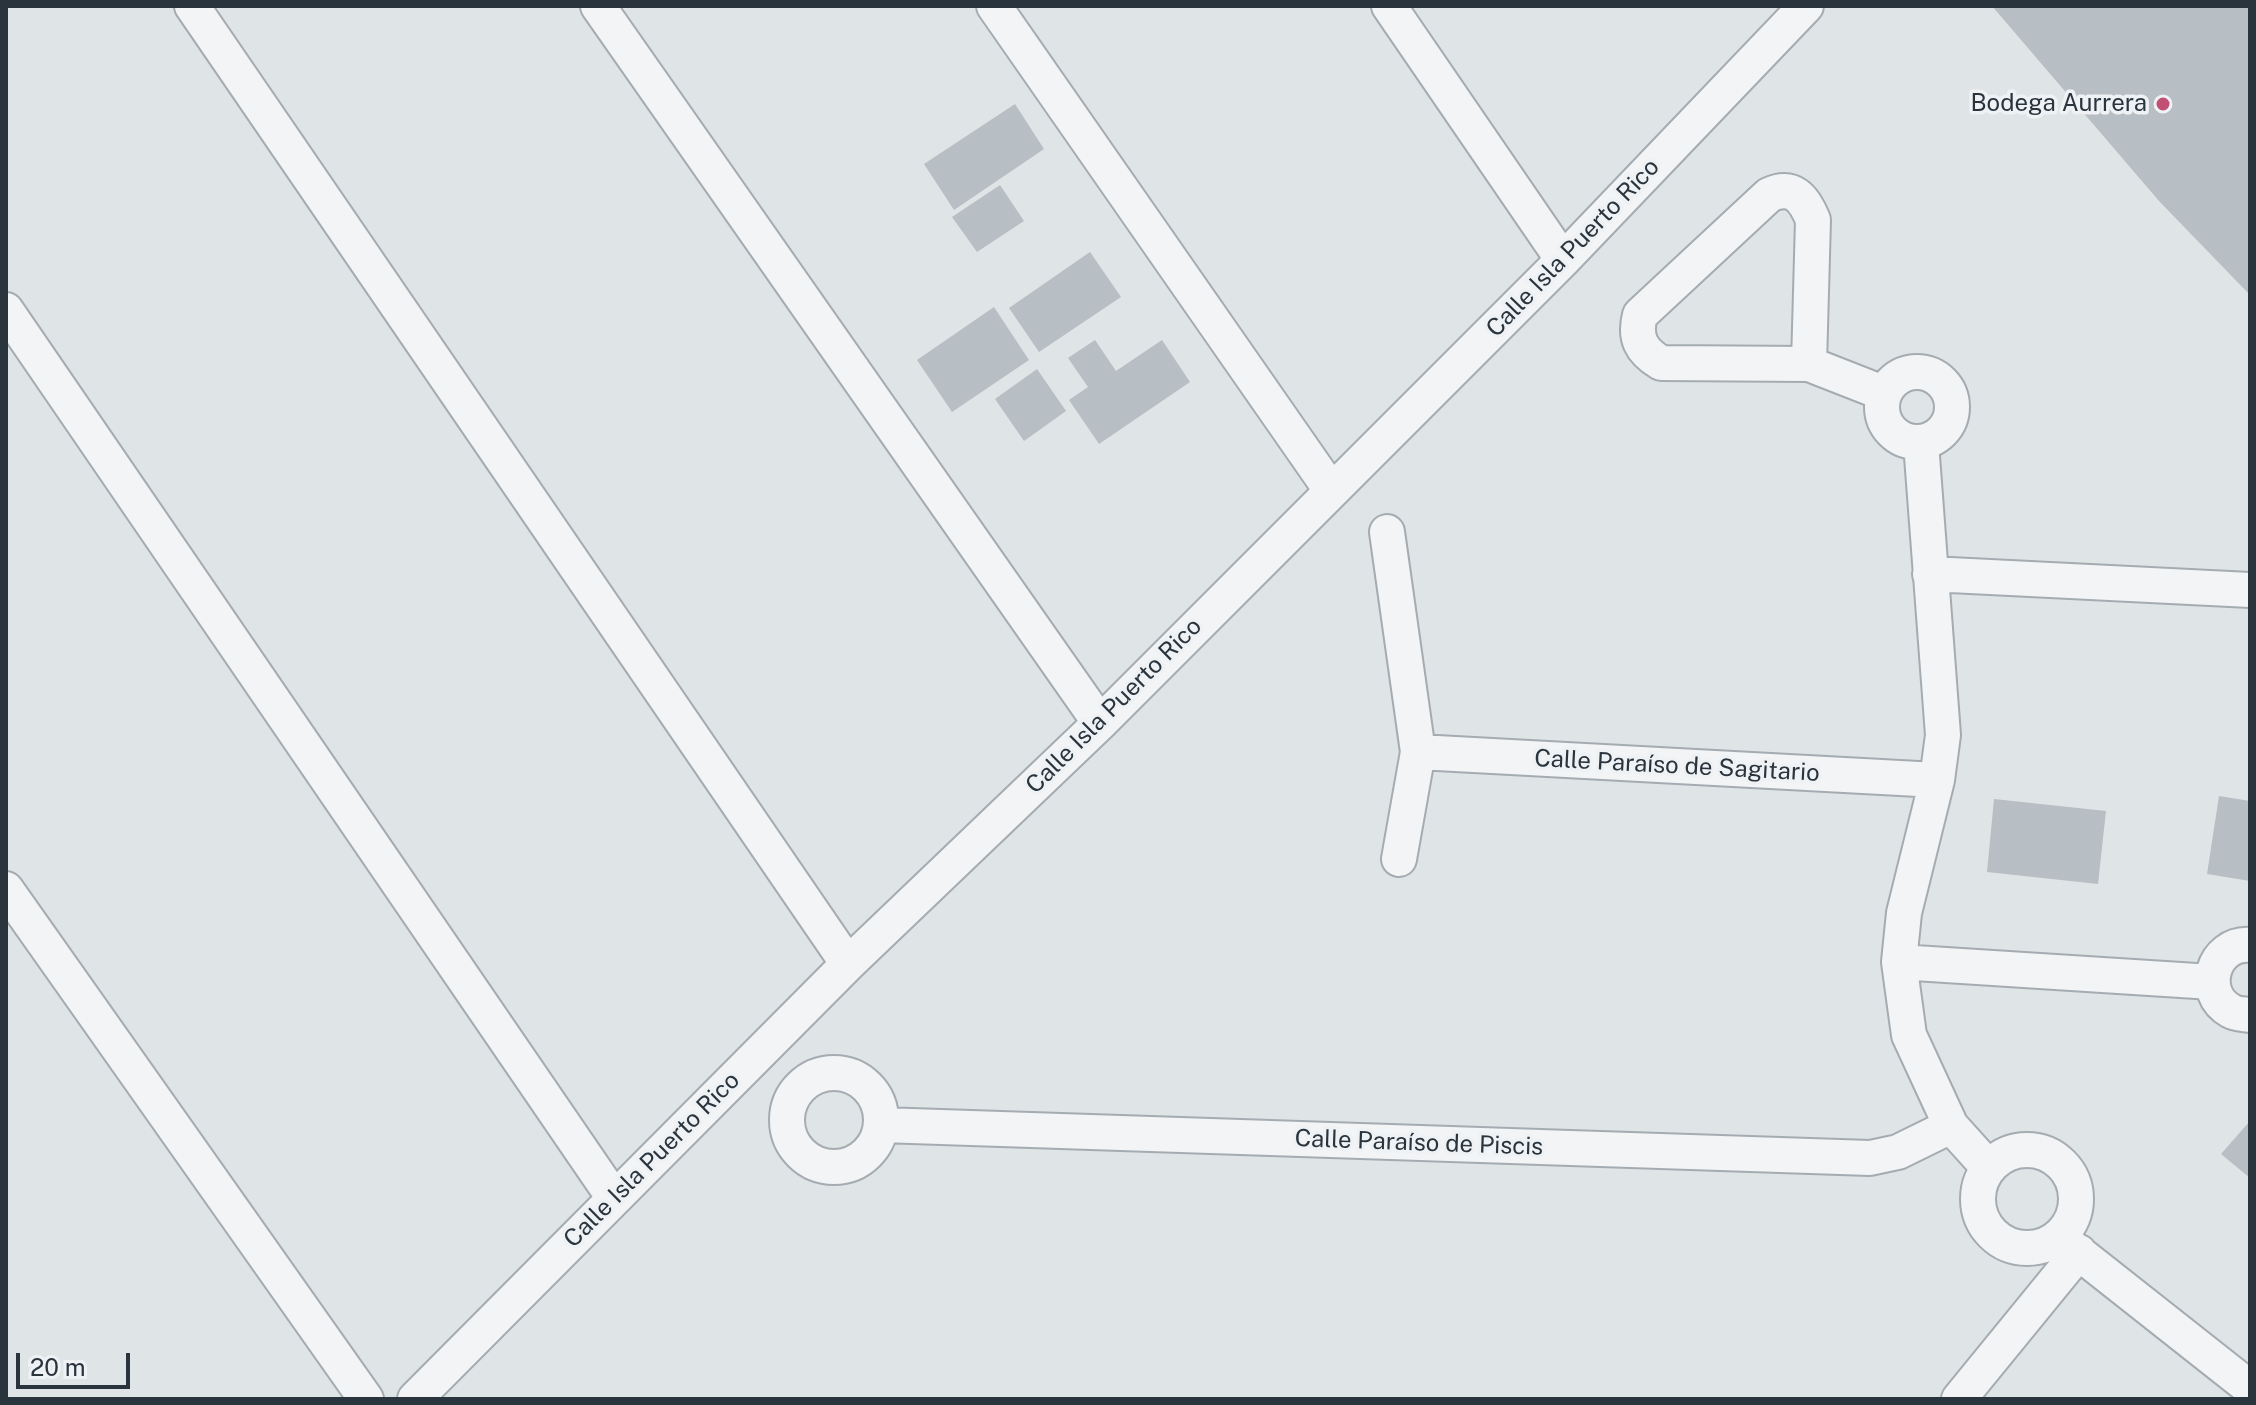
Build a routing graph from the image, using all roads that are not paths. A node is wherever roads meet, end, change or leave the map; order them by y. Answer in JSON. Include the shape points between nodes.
{"nodes":[{"id":1,"x":192,"y":6,"type":"edge"},
{"id":2,"x":598,"y":6,"type":"edge"},
{"id":3,"x":994,"y":6,"type":"edge"},
{"id":4,"x":1389,"y":6,"type":"edge"},
{"id":5,"x":1799,"y":9,"type":"edge"},
{"id":6,"x":1563,"y":260,"type":"junction"},
{"id":7,"x":6,"y":310,"type":"edge"},
{"id":8,"x":1809,"y":364,"type":"junction"},
{"id":9,"x":1883,"y":393,"type":"junction"},
{"id":10,"x":1921,"y":443,"type":"junction"},
{"id":11,"x":1331,"y":490,"type":"junction"},
{"id":12,"x":1387,"y":532,"type":"dead end"},
{"id":13,"x":1930,"y":574,"type":"junction"},
{"id":14,"x":2250,"y":590,"type":"edge"},
{"id":15,"x":1100,"y":723,"type":"junction"},
{"id":16,"x":1418,"y":752,"type":"junction"},
{"id":17,"x":1937,"y":780,"type":"junction"},
{"id":18,"x":1399,"y":859,"type":"dead end"},
{"id":19,"x":6,"y":889,"type":"edge"},
{"id":20,"x":2250,"y":945,"type":"edge"},
{"id":21,"x":1899,"y":962,"type":"junction"},
{"id":22,"x":848,"y":964,"type":"junction"},
{"id":23,"x":2212,"y":982,"type":"junction"},
{"id":24,"x":2250,"y":1015,"type":"edge"},
{"id":25,"x":881,"y":1125,"type":"dead end"},
{"id":26,"x":1951,"y":1126,"type":"junction"},
{"id":27,"x":1988,"y":1167,"type":"junction"},
{"id":28,"x":614,"y":1198,"type":"junction"},
{"id":29,"x":2069,"y":1245,"type":"junction"},
{"id":30,"x":2250,"y":1388,"type":"edge"},
{"id":31,"x":366,"y":1399,"type":"edge"},
{"id":32,"x":415,"y":1399,"type":"edge"},
{"id":33,"x":1959,"y":1399,"type":"edge"}],
"edges":[{"from":1,"to":22,"type":"street"},
{"from":2,"to":15,"type":"street"},
{"from":3,"to":11,"type":"street"},
{"from":4,"to":6,"type":"street"},
{"from":5,"to":6,"type":"street","name":"Calle Isla Puerto Rico"},
{"from":6,"to":11,"type":"street","name":"Calle Isla Puerto Rico"},
{"from":7,"to":28,"type":"street"},
{"from":8,"to":8,"type":"street","via":[[1661,363],[1639,342],[1640,315],[1769,195],[1781,190],[1807,204],[1813,220]]},
{"from":8,"to":9,"type":"street"},
{"from":9,"to":10,"type":"street","via":[[1881,412],[1888,429],[1903,441]]},
{"from":9,"to":10,"type":"street","via":[[1912,371],[1931,374],[1946,386],[1953,403],[1950,422],[1939,436]]},
{"from":10,"to":13,"type":"street"},
{"from":11,"to":15,"type":"street","name":"Calle Isla Puerto Rico"},
{"from":12,"to":16,"type":"street"},
{"from":13,"to":14,"type":"street"},
{"from":13,"to":17,"type":"street","via":[[1943,735]]},
{"from":15,"to":22,"type":"street","name":"Calle Isla Puerto Rico"},
{"from":16,"to":17,"type":"street","name":"Calle Paraíso de Sagitario"},
{"from":16,"to":18,"type":"street"},
{"from":17,"to":21,"type":"street","via":[[1904,913]]},
{"from":19,"to":31,"type":"street"},
{"from":20,"to":23,"type":"street","via":[[2227,949],[2215,964]]},
{"from":21,"to":23,"type":"street"},
{"from":21,"to":26,"type":"street","via":[[1909,1035]]},
{"from":22,"to":28,"type":"street","name":"Calle Isla Puerto Rico"},
{"from":23,"to":24,"type":"street","via":[[2218,999],[2232,1011]]},
{"from":25,"to":26,"type":"street","name":"Calle Paraíso de Piscis","via":[[1870,1158],[1898,1152]]},
{"from":26,"to":27,"type":"street"},
{"from":27,"to":29,"type":"street","via":[[1976,1194],[1982,1224],[2004,1245]]},
{"from":27,"to":29,"type":"street","via":[[2010,1151],[2038,1150],[2062,1163],[2075,1187]]},
{"from":28,"to":32,"type":"street","name":"Calle Isla Puerto Rico"},
{"from":29,"to":30,"type":"street"},
{"from":29,"to":33,"type":"street"}]}
